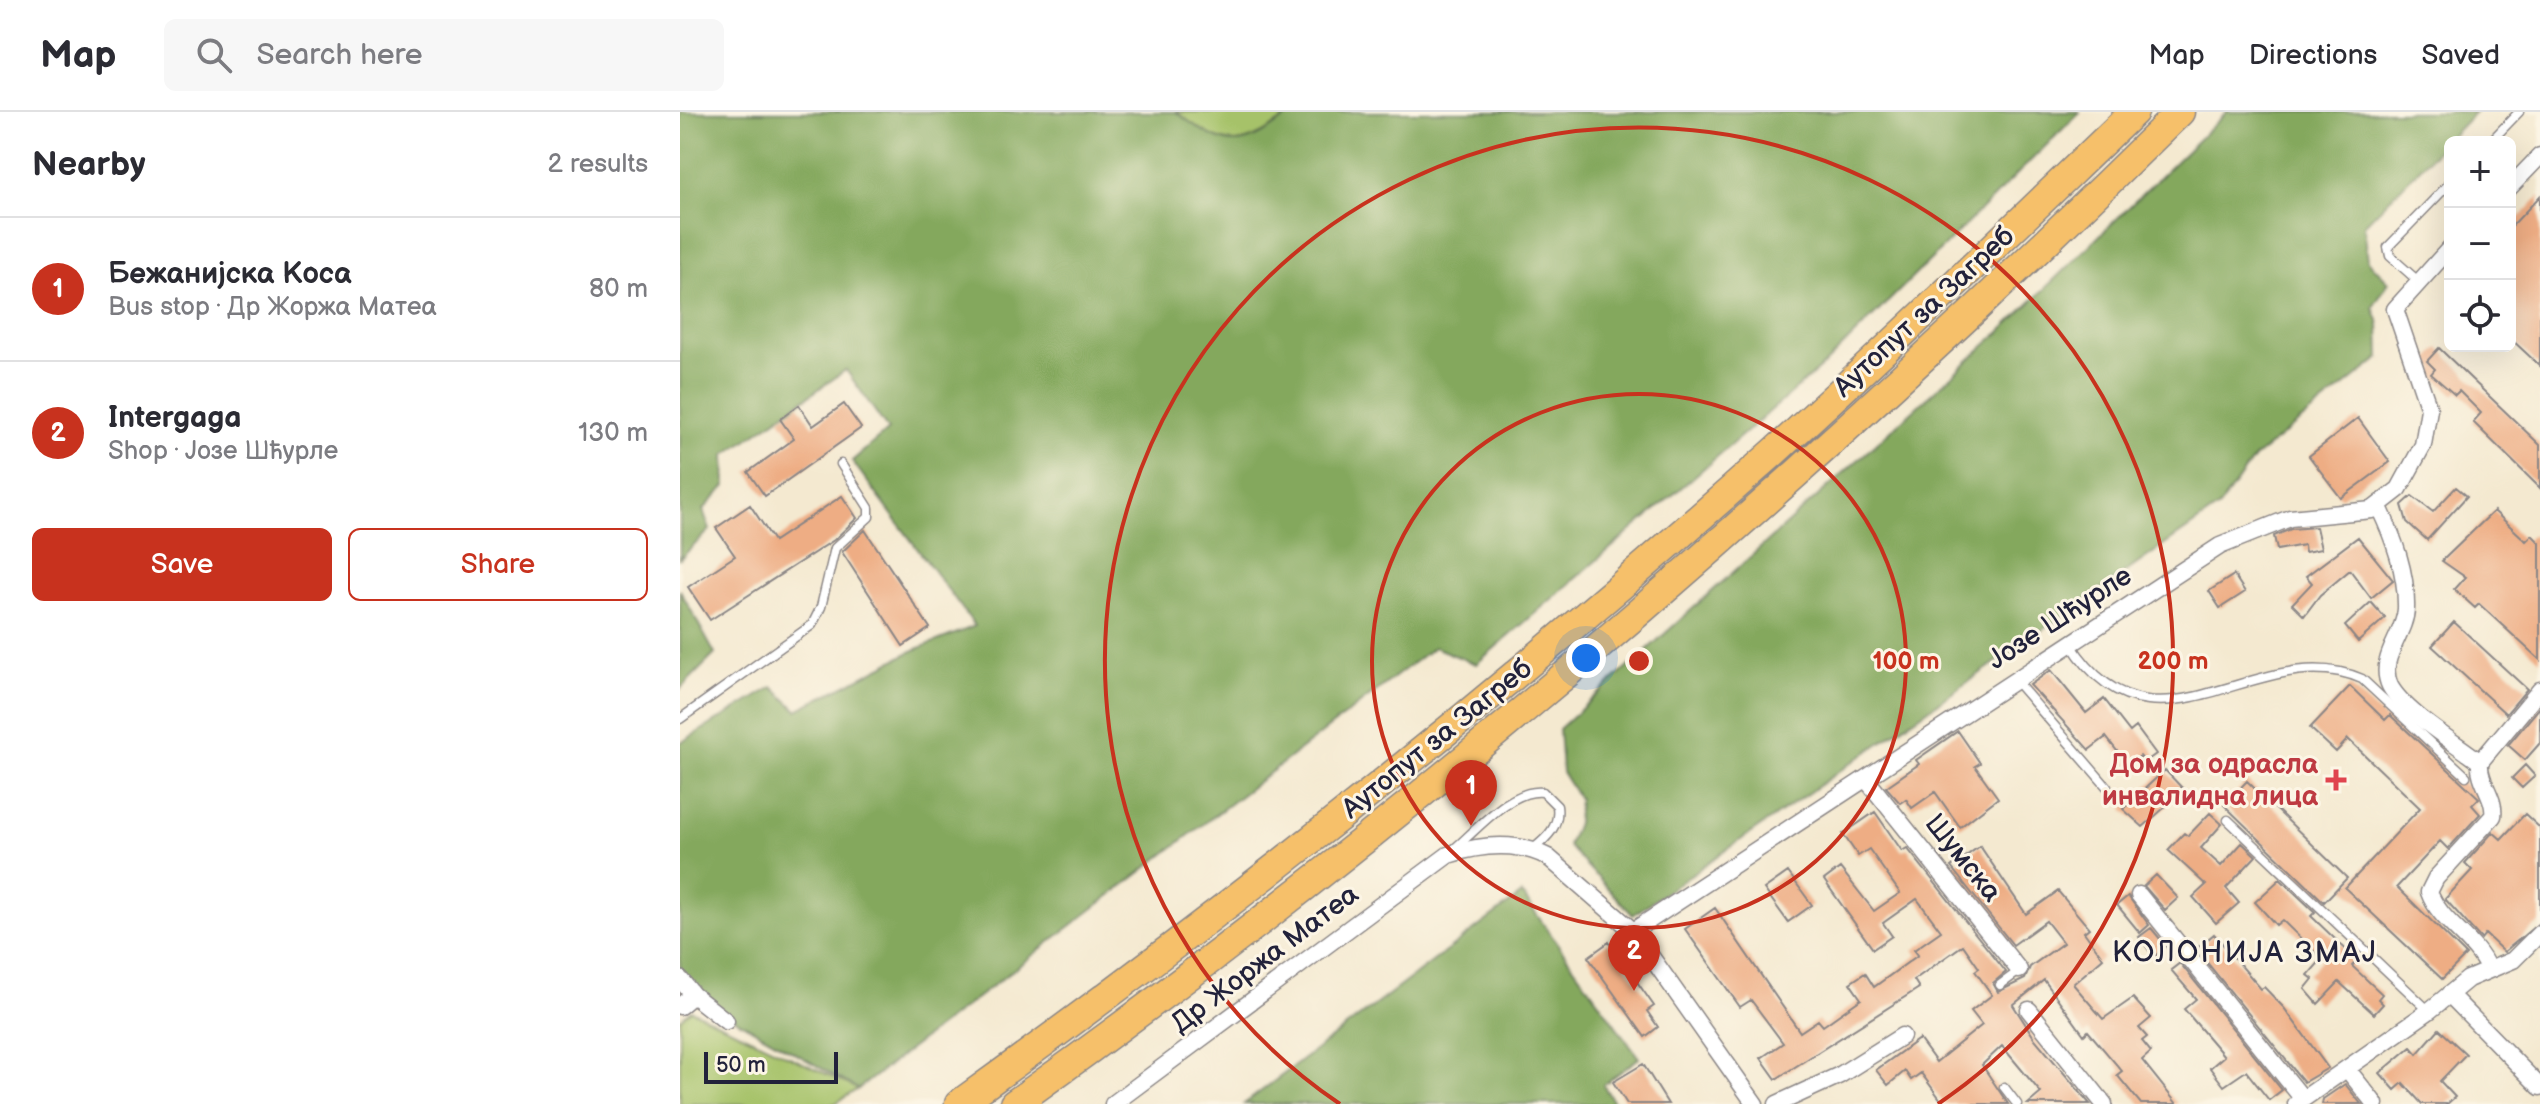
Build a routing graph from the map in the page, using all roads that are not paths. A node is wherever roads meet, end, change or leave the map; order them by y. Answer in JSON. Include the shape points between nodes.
{"nodes":[{"id":1,"x":2134,"y":112,"type":"edge"},
{"id":2,"x":2180,"y":112,"type":"edge"},
{"id":3,"x":2519,"y":112,"type":"edge"},
{"id":4,"x":2496,"y":136,"type":"edge"},
{"id":5,"x":2540,"y":156,"type":"edge"},
{"id":6,"x":2516,"y":181,"type":"edge"},
{"id":7,"x":2444,"y":189,"type":"edge"},
{"id":8,"x":2444,"y":254,"type":"edge"},
{"id":9,"x":2418,"y":281,"type":"junction"},
{"id":10,"x":841,"y":464,"type":"dead end"},
{"id":11,"x":2379,"y":507,"type":"junction"},
{"id":12,"x":2069,"y":643,"type":"junction"},
{"id":13,"x":2014,"y":679,"type":"junction"},
{"id":14,"x":2540,"y":690,"type":"edge"},
{"id":15,"x":680,"y":719,"type":"edge"},
{"id":16,"x":2480,"y":762,"type":"junction"},
{"id":17,"x":2466,"y":776,"type":"dead end"},
{"id":18,"x":1866,"y":779,"type":"junction"},
{"id":19,"x":2107,"y":787,"type":"dead end"},
{"id":20,"x":2228,"y":820,"type":"dead end"},
{"id":21,"x":1532,"y":849,"type":"junction"},
{"id":22,"x":1448,"y":855,"type":"junction"},
{"id":23,"x":2139,"y":895,"type":"dead end"},
{"id":24,"x":1633,"y":931,"type":"junction"},
{"id":25,"x":2540,"y":933,"type":"edge"},
{"id":26,"x":2488,"y":969,"type":"junction"},
{"id":27,"x":2019,"y":970,"type":"joint"},
{"id":28,"x":680,"y":979,"type":"edge"},
{"id":29,"x":2000,"y":985,"type":"dead end"},
{"id":30,"x":2449,"y":994,"type":"junction"},
{"id":31,"x":686,"y":1001,"type":"edge"},
{"id":32,"x":2029,"y":1010,"type":"dead end"},
{"id":33,"x":2429,"y":1011,"type":"junction"},
{"id":34,"x":726,"y":1021,"type":"dead end"},
{"id":35,"x":1902,"y":1036,"type":"dead end"},
{"id":36,"x":2347,"y":1069,"type":"junction"},
{"id":37,"x":2004,"y":1087,"type":"dead end"},
{"id":38,"x":2540,"y":1087,"type":"edge"},
{"id":39,"x":2300,"y":1102,"type":"edge"},
{"id":40,"x":959,"y":1104,"type":"edge"},
{"id":41,"x":1014,"y":1104,"type":"edge"},
{"id":42,"x":1113,"y":1104,"type":"edge"},
{"id":43,"x":1755,"y":1104,"type":"edge"},
{"id":44,"x":1777,"y":1104,"type":"edge"},
{"id":45,"x":2017,"y":1104,"type":"edge"},
{"id":46,"x":2104,"y":1104,"type":"edge"},
{"id":47,"x":2375,"y":1104,"type":"edge"}],
"edges":[{"from":1,"to":40,"type":"highway","name":"Аутопут за Загреб","via":[[1796,431],[1523,669],[1149,966]]},
{"from":2,"to":41,"type":"highway","name":"Аутопут за Загреб","via":[[1832,444],[1571,671],[1272,912]]},
{"from":3,"to":4,"type":"lane"},
{"from":5,"to":6,"type":"street"},
{"from":7,"to":9,"type":"lane","via":[[2388,247],[2390,256]]},
{"from":8,"to":9,"type":"street"},
{"from":9,"to":11,"type":"street","via":[[2398,302],[2395,316],[2426,393],[2428,422],[2405,479]]},
{"from":10,"to":15,"type":"lane","via":[[869,508],[869,517],[835,548],[812,625]]},
{"from":11,"to":12,"type":"street","name":"Јозе Шћурле","via":[[2307,515],[2247,533]]},
{"from":11,"to":16,"type":"street","via":[[2400,561],[2405,600],[2403,625],[2388,658],[2389,681],[2411,708]]},
{"from":12,"to":13,"type":"street","name":"Јозе Шћурле"},
{"from":12,"to":17,"type":"lane","via":[[2095,674],[2122,692],[2152,702],[2186,699],[2313,667],[2347,673],[2362,679]]},
{"from":13,"to":18,"type":"street","name":"Јозе Шћурле"},
{"from":13,"to":19,"type":"lane"},
{"from":14,"to":16,"type":"street"},
{"from":16,"to":26,"type":"street","via":[[2493,816],[2429,892],[2479,949]]},
{"from":18,"to":24,"type":"street","name":"Јозе Шћурле"},
{"from":18,"to":27,"type":"street","name":"Шумска"},
{"from":20,"to":33,"type":"lane"},
{"from":21,"to":22,"type":"street","via":[[1479,847]]},
{"from":21,"to":22,"type":"lane","via":[[1558,820],[1557,806],[1543,792],[1513,800]]},
{"from":21,"to":24,"type":"street","via":[[1573,876]]},
{"from":22,"to":42,"type":"street","name":"Др Жоржа Матеа"},
{"from":23,"to":39,"type":"street"},
{"from":24,"to":43,"type":"street"},
{"from":25,"to":26,"type":"street","via":[[2513,960]]},
{"from":26,"to":30,"type":"street"},
{"from":27,"to":29,"type":"lane"},
{"from":28,"to":31,"type":"street"},
{"from":30,"to":33,"type":"street"},
{"from":30,"to":38,"type":"street"},
{"from":31,"to":34,"type":"street"},
{"from":32,"to":46,"type":"street"},
{"from":33,"to":36,"type":"street"},
{"from":35,"to":44,"type":"street","via":[[1840,1075]]},
{"from":36,"to":39,"type":"street"},
{"from":36,"to":47,"type":"street"},
{"from":37,"to":45,"type":"lane"}]}
